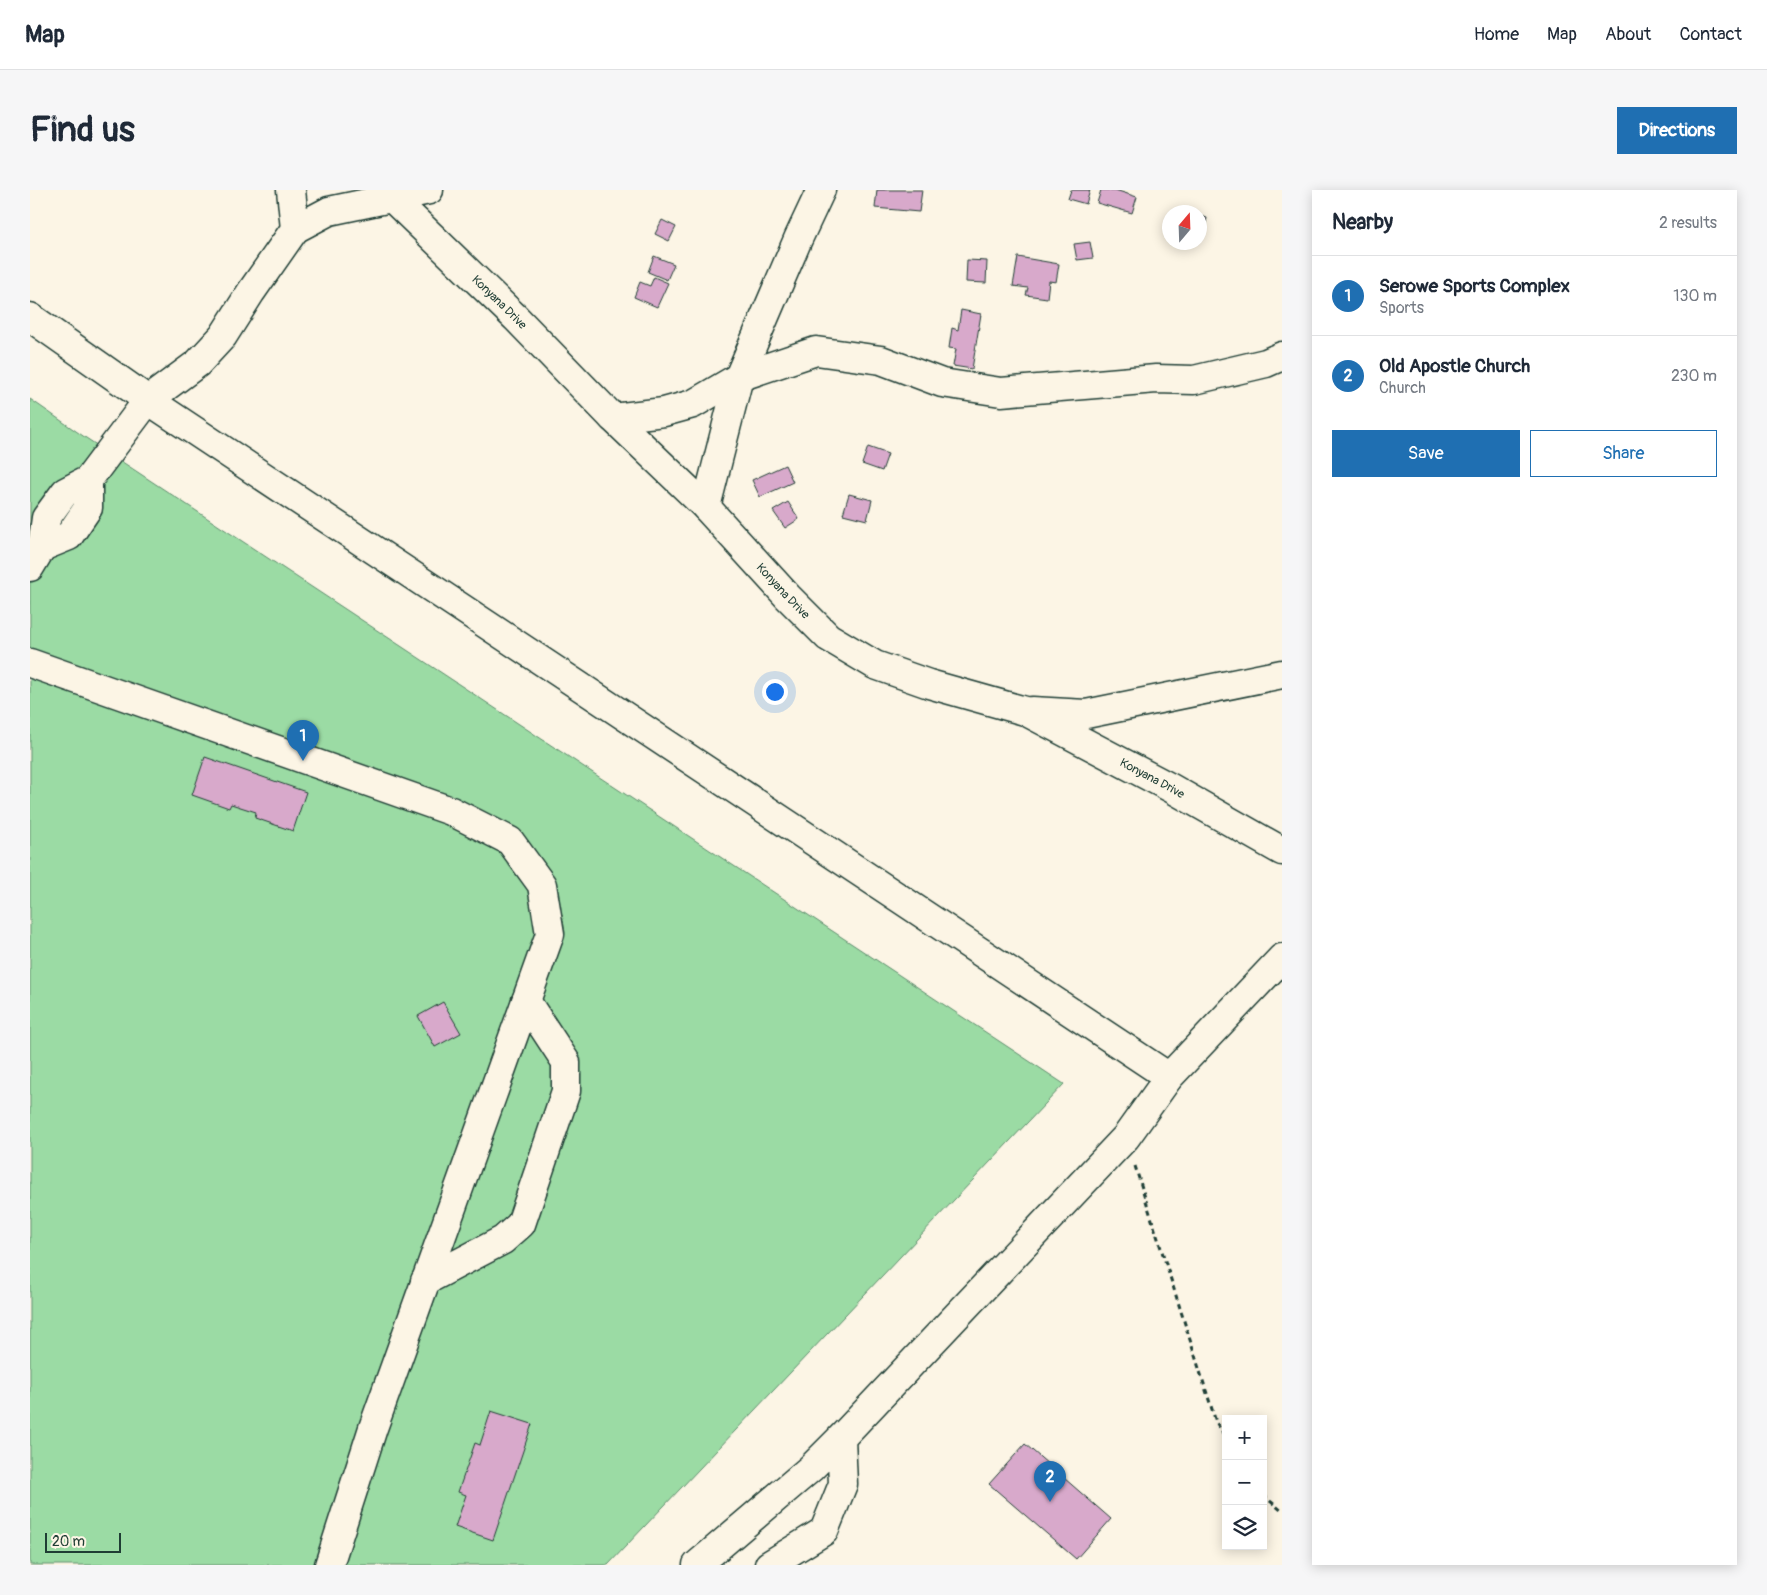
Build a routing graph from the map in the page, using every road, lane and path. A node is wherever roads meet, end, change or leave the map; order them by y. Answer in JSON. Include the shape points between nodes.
{"nodes":[{"id":1,"x":290,"y":190,"type":"edge"},
{"id":2,"x":429,"y":190,"type":"edge"},
{"id":3,"x":821,"y":190,"type":"edge"},
{"id":4,"x":386,"y":194,"type":"edge"},
{"id":5,"x":295,"y":229,"type":"junction"},
{"id":6,"x":30,"y":317,"type":"edge"},
{"id":7,"x":1282,"y":356,"type":"edge"},
{"id":8,"x":739,"y":377,"type":"junction"},
{"id":9,"x":148,"y":400,"type":"junction"},
{"id":10,"x":613,"y":418,"type":"junction"},
{"id":11,"x":706,"y":507,"type":"junction"},
{"id":12,"x":36,"y":557,"type":"edge"},
{"id":13,"x":30,"y":663,"type":"edge"},
{"id":14,"x":1282,"y":674,"type":"edge"},
{"id":15,"x":1026,"y":711,"type":"junction"},
{"id":16,"x":1282,"y":851,"type":"edge"},
{"id":17,"x":1282,"y":958,"type":"edge"},
{"id":18,"x":526,"y":1001,"type":"junction"},
{"id":19,"x":1170,"y":1077,"type":"junction"},
{"id":20,"x":1126,"y":1137,"type":"junction"},
{"id":21,"x":425,"y":1281,"type":"junction"},
{"id":22,"x":1222,"y":1432,"type":"edge"},
{"id":23,"x":841,"y":1438,"type":"junction"},
{"id":24,"x":1267,"y":1498,"type":"edge"},
{"id":25,"x":1282,"y":1511,"type":"edge"},
{"id":26,"x":329,"y":1565,"type":"edge"},
{"id":27,"x":698,"y":1565,"type":"edge"},
{"id":28,"x":769,"y":1565,"type":"edge"}],
"edges":[{"from":1,"to":5,"type":"street"},
{"from":2,"to":4,"type":"street"},
{"from":3,"to":8,"type":"street"},
{"from":4,"to":5,"type":"street","via":[[329,211]]},
{"from":4,"to":10,"type":"street","name":"Konyana Drive","via":[[516,318]]},
{"from":5,"to":9,"type":"street","via":[[224,336],[198,364]]},
{"from":6,"to":9,"type":"street"},
{"from":7,"to":8,"type":"street","via":[[1266,363],[1194,380],[1156,379],[1001,392],[942,383],[882,360],[816,351]]},
{"from":8,"to":10,"type":"street","via":[[693,404],[664,412]]},
{"from":8,"to":11,"type":"street"},
{"from":9,"to":12,"type":"street","via":[[88,480],[65,492],[46,518]]},
{"from":9,"to":19,"type":"street"},
{"from":10,"to":11,"type":"street","name":"Konyana Drive"},
{"from":11,"to":15,"type":"street","name":"Konyana Drive","via":[[828,637],[876,665],[929,684]]},
{"from":13,"to":18,"type":"street","via":[[451,811],[510,841],[542,885],[550,934]]},
{"from":14,"to":15,"type":"street","via":[[1086,714]]},
{"from":15,"to":16,"type":"street","name":"Konyana Drive"},
{"from":17,"to":19,"type":"street"},
{"from":18,"to":21,"type":"street"},
{"from":18,"to":21,"type":"street","via":[[566,1062],[566,1091],[521,1224],[503,1240]]},
{"from":19,"to":20,"type":"street"},
{"from":20,"to":22,"type":"path","via":[[1216,1422]]},
{"from":20,"to":23,"type":"street"},
{"from":21,"to":26,"type":"street"},
{"from":23,"to":27,"type":"street","via":[[811,1468]]},
{"from":23,"to":28,"type":"street","via":[[843,1484],[824,1531]]},
{"from":24,"to":25,"type":"path"}]}
